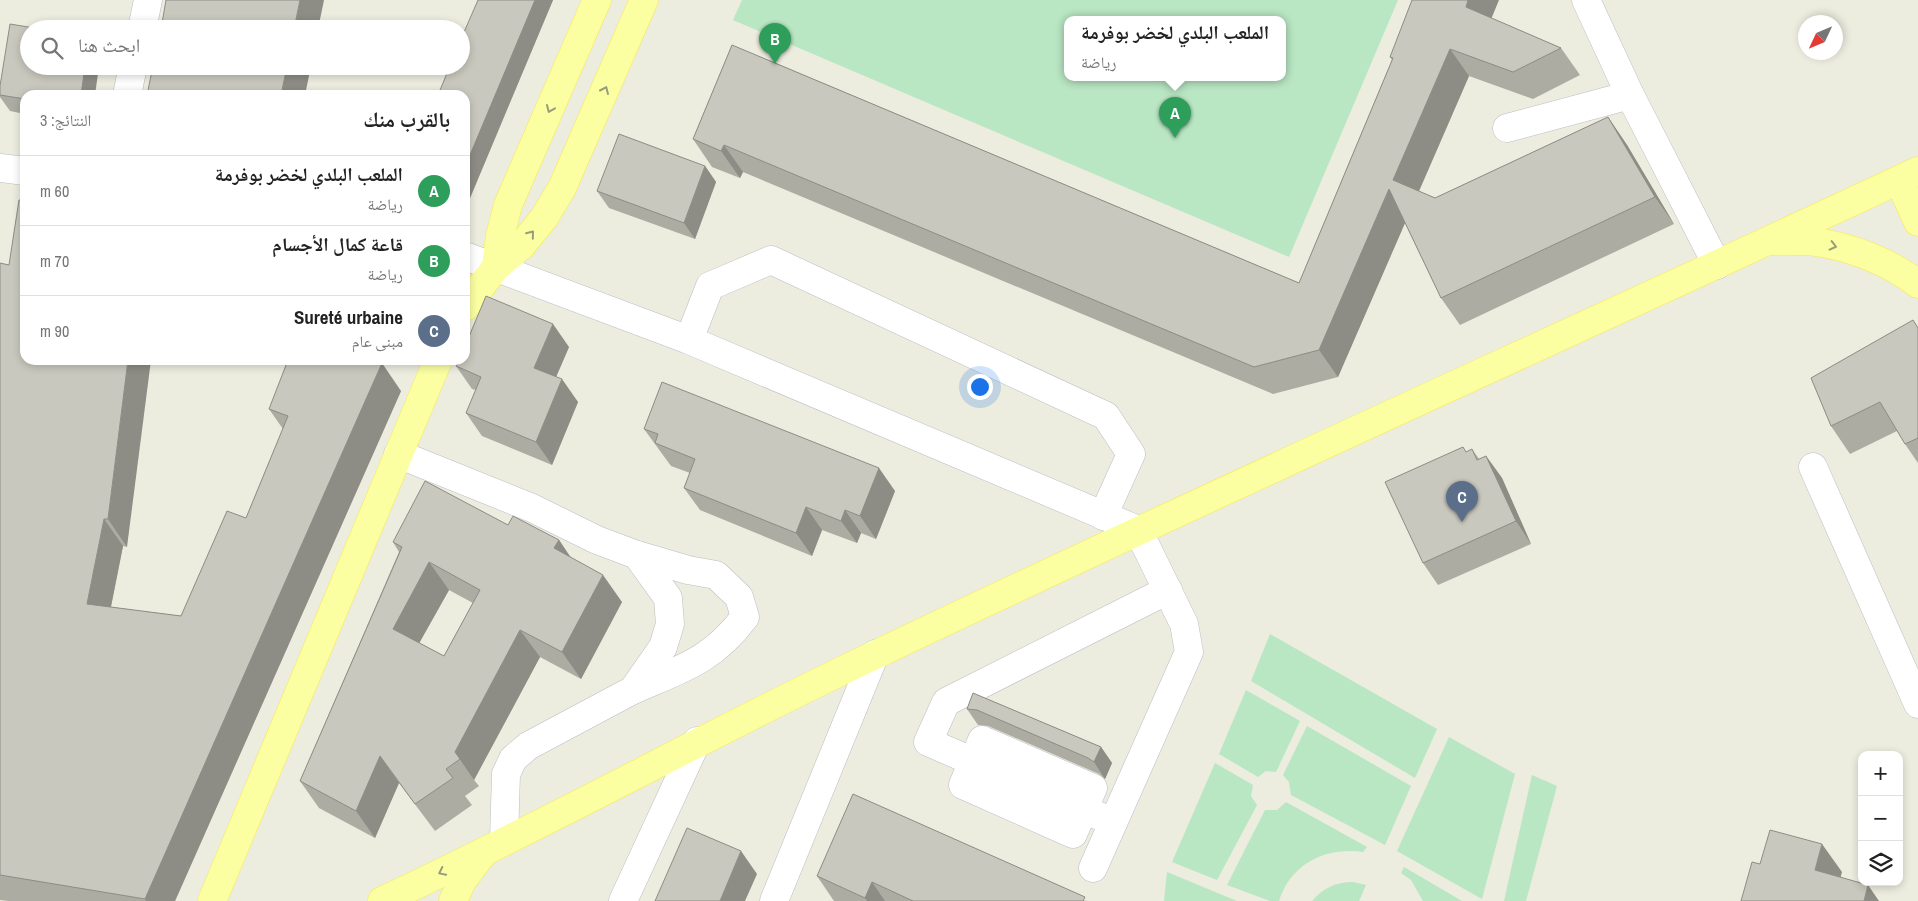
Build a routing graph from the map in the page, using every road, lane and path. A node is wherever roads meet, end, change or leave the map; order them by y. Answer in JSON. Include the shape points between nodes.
{"nodes":[{"id":1,"x":148,"y":0,"type":"edge"},
{"id":2,"x":597,"y":0,"type":"edge"},
{"id":3,"x":644,"y":0,"type":"edge"},
{"id":4,"x":1586,"y":0,"type":"edge"},
{"id":5,"x":144,"y":20,"type":"edge"},
{"id":6,"x":131,"y":75,"type":"edge"},
{"id":7,"x":128,"y":90,"type":"edge"},
{"id":8,"x":1630,"y":95,"type":"junction"},
{"id":9,"x":1507,"y":128,"type":"dead end"},
{"id":10,"x":0,"y":168,"type":"edge"},
{"id":11,"x":20,"y":170,"type":"edge"},
{"id":12,"x":1908,"y":175,"type":"edge"},
{"id":13,"x":1918,"y":222,"type":"edge"},
{"id":14,"x":1767,"y":241,"type":"junction"},
{"id":15,"x":470,"y":258,"type":"edge"},
{"id":16,"x":1717,"y":266,"type":"junction"},
{"id":17,"x":496,"y":267,"type":"junction"},
{"id":18,"x":1918,"y":284,"type":"edge"},
{"id":19,"x":470,"y":301,"type":"edge"},
{"id":20,"x":688,"y":340,"type":"junction"},
{"id":21,"x":436,"y":365,"type":"edge"},
{"id":22,"x":398,"y":454,"type":"junction"},
{"id":23,"x":1813,"y":467,"type":"dead end"},
{"id":24,"x":1103,"y":516,"type":"junction"},
{"id":25,"x":1138,"y":530,"type":"junction"},
{"id":26,"x":637,"y":555,"type":"junction"},
{"id":27,"x":1168,"y":590,"type":"junction"},
{"id":28,"x":875,"y":654,"type":"junction"},
{"id":29,"x":633,"y":690,"type":"junction"},
{"id":30,"x":1918,"y":704,"type":"edge"},
{"id":31,"x":697,"y":741,"type":"junction"},
{"id":32,"x":973,"y":761,"type":"junction"},
{"id":33,"x":1084,"y":809,"type":"junction"},
{"id":34,"x":1113,"y":822,"type":"junction"},
{"id":35,"x":495,"y":845,"type":"junction"},
{"id":36,"x":1093,"y":868,"type":"dead end"},
{"id":37,"x":212,"y":901,"type":"edge"},
{"id":38,"x":382,"y":901,"type":"edge"},
{"id":39,"x":453,"y":901,"type":"edge"},
{"id":40,"x":623,"y":901,"type":"edge"},
{"id":41,"x":774,"y":901,"type":"edge"}],
"edges":[{"from":1,"to":5,"type":"street"},
{"from":2,"to":17,"type":"main road","one_way":true,"via":[[508,204]]},
{"from":17,"to":3,"type":"main road","one_way":true,"via":[[522,245],[562,188]]},
{"from":4,"to":8,"type":"street"},
{"from":6,"to":7,"type":"street"},
{"from":8,"to":9,"type":"street"},
{"from":8,"to":16,"type":"street"},
{"from":10,"to":11,"type":"street"},
{"from":12,"to":13,"type":"main road"},
{"from":12,"to":14,"type":"main road"},
{"from":14,"to":16,"type":"main road"},
{"from":14,"to":18,"type":"main road","one_way":true,"via":[[1816,242],[1862,254]]},
{"from":15,"to":17,"type":"street"},
{"from":16,"to":25,"type":"main road"},
{"from":17,"to":19,"type":"main road"},
{"from":17,"to":20,"type":"street"},
{"from":20,"to":24,"type":"street"},
{"from":20,"to":24,"type":"street","via":[[710,286],[771,260],[1106,416],[1130,454]]},
{"from":21,"to":22,"type":"main road"},
{"from":22,"to":26,"type":"street"},
{"from":22,"to":37,"type":"main road"},
{"from":23,"to":30,"type":"street"},
{"from":24,"to":25,"type":"street"},
{"from":25,"to":27,"type":"street"},
{"from":25,"to":28,"type":"main road"},
{"from":26,"to":29,"type":"street","via":[[668,598],[670,624],[663,648]]},
{"from":26,"to":29,"type":"street","via":[[716,576],[739,597],[745,617],[730,636],[700,661]]},
{"from":27,"to":32,"type":"street","via":[[946,702],[928,742]]},
{"from":27,"to":34,"type":"street","via":[[1184,624],[1189,652]]},
{"from":28,"to":31,"type":"main road"},
{"from":28,"to":41,"type":"street"},
{"from":29,"to":35,"type":"street","via":[[528,746],[512,759],[506,774]]},
{"from":31,"to":35,"type":"main road"},
{"from":31,"to":40,"type":"street"},
{"from":32,"to":33,"type":"street","via":[[982,740],[991,743],[1094,788]]},
{"from":32,"to":33,"type":"street","via":[[962,785],[1073,834]]},
{"from":33,"to":34,"type":"street"},
{"from":34,"to":36,"type":"street"},
{"from":35,"to":38,"type":"main road","one_way":true},
{"from":35,"to":39,"type":"main road","via":[[462,881]]}]}
